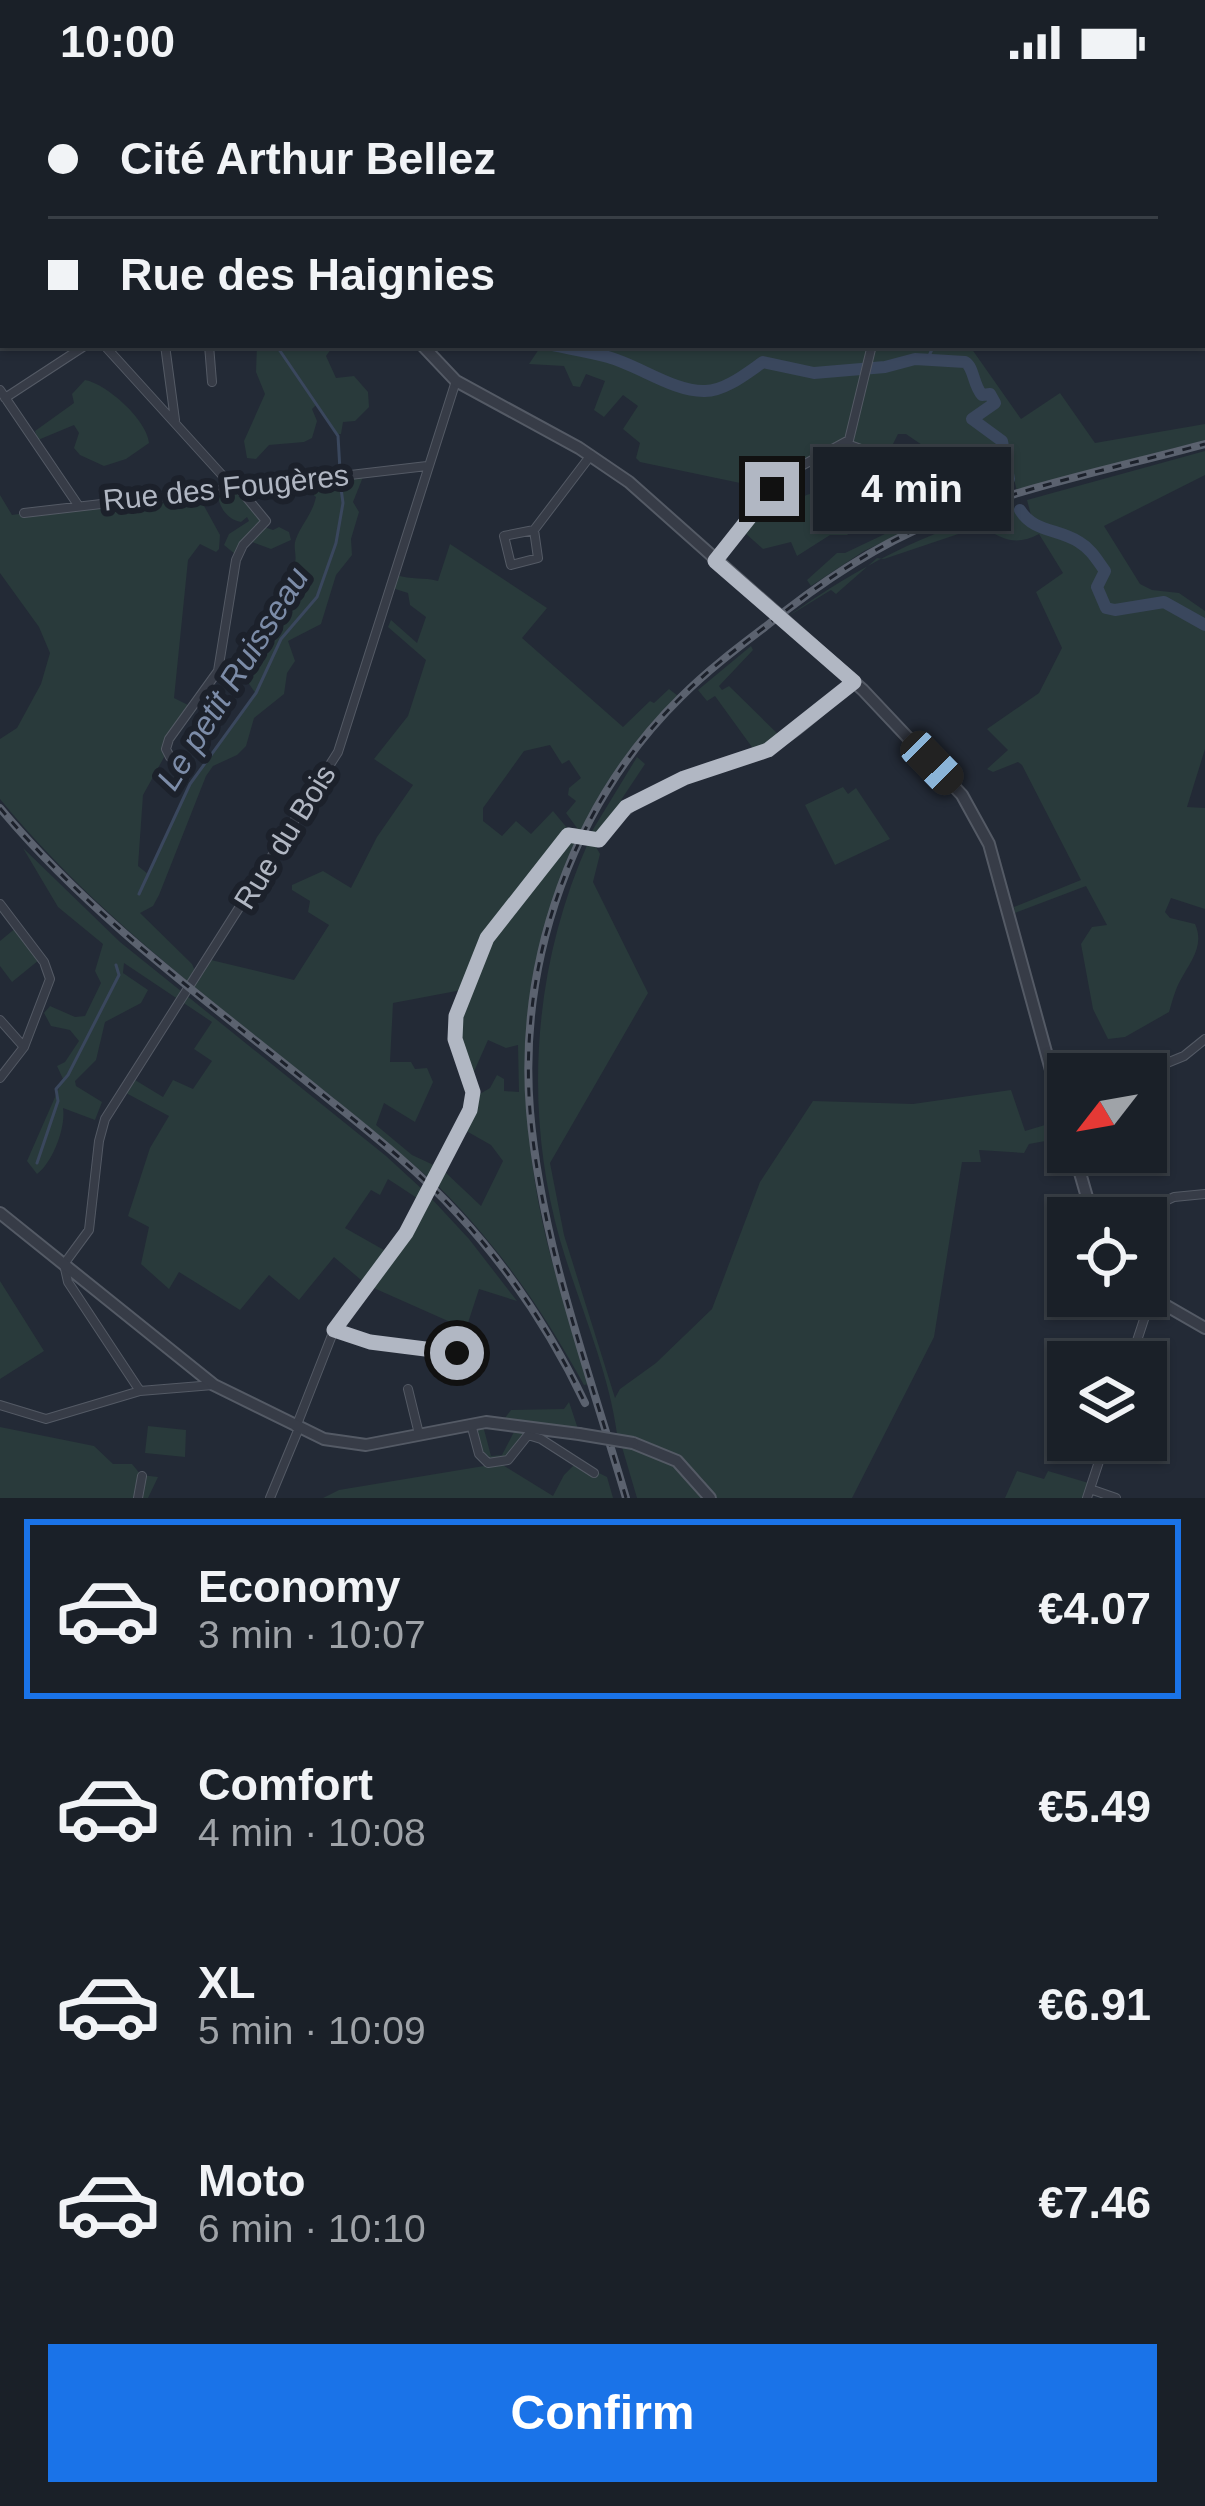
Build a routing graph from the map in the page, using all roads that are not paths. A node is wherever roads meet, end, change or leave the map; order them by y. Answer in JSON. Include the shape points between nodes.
{"nodes":[{"id":1,"x":81,"y":348,"type":"edge"},
{"id":2,"x":107,"y":348,"type":"edge"},
{"id":3,"x":165,"y":348,"type":"edge"},
{"id":4,"x":209,"y":348,"type":"edge"},
{"id":5,"x":425,"y":348,"type":"edge"},
{"id":6,"x":871,"y":348,"type":"edge"},
{"id":7,"x":456,"y":381,"type":"junction"},
{"id":8,"x":212,"y":382,"type":"dead end"},
{"id":9,"x":2,"y":394,"type":"edge"},
{"id":10,"x":175,"y":422,"type":"junction"},
{"id":11,"x":846,"y":443,"type":"junction"},
{"id":12,"x":591,"y":455,"type":"junction"},
{"id":13,"x":427,"y":466,"type":"junction"},
{"id":14,"x":931,"y":485,"type":"dead end"},
{"id":15,"x":236,"y":487,"type":"junction"},
{"id":16,"x":78,"y":505,"type":"junction"},
{"id":17,"x":25,"y":513,"type":"dead end"},
{"id":18,"x":534,"y":530,"type":"junction"},
{"id":19,"x":715,"y":561,"type":"junction"},
{"id":20,"x":854,"y":682,"type":"junction"},
{"id":21,"x":170,"y":757,"type":"dead end"},
{"id":22,"x":0,"y":904,"type":"edge"},
{"id":23,"x":0,"y":1020,"type":"edge"},
{"id":24,"x":1202,"y":1046,"type":"edge"},
{"id":25,"x":25,"y":1047,"type":"junction"},
{"id":26,"x":1050,"y":1053,"type":"edge"},
{"id":27,"x":1167,"y":1064,"type":"edge"},
{"id":28,"x":0,"y":1078,"type":"edge"},
{"id":29,"x":1205,"y":1194,"type":"edge"},
{"id":30,"x":1167,"y":1200,"type":"edge"},
{"id":31,"x":0,"y":1213,"type":"edge"},
{"id":32,"x":64,"y":1264,"type":"junction"},
{"id":33,"x":1167,"y":1307,"type":"edge"},
{"id":34,"x":1205,"y":1328,"type":"edge"},
{"id":35,"x":334,"y":1330,"type":"junction"},
{"id":36,"x":445,"y":1351,"type":"dead end"},
{"id":37,"x":214,"y":1384,"type":"junction"},
{"id":38,"x":409,"y":1389,"type":"dead end"},
{"id":39,"x":140,"y":1391,"type":"junction"},
{"id":40,"x":1,"y":1405,"type":"edge"},
{"id":41,"x":471,"y":1424,"type":"junction"},
{"id":42,"x":297,"y":1428,"type":"junction"},
{"id":43,"x":419,"y":1435,"type":"junction"},
{"id":44,"x":1099,"y":1461,"type":"edge"},
{"id":45,"x":594,"y":1473,"type":"dead end"},
{"id":46,"x":142,"y":1477,"type":"dead end"},
{"id":47,"x":1088,"y":1494,"type":"edge"},
{"id":48,"x":138,"y":1498,"type":"edge"},
{"id":49,"x":270,"y":1498,"type":"edge"},
{"id":50,"x":710,"y":1498,"type":"edge"},
{"id":51,"x":1116,"y":1498,"type":"edge"}],
"edges":[{"from":1,"to":9,"type":"street"},
{"from":2,"to":10,"type":"street"},
{"from":3,"to":10,"type":"street"},
{"from":4,"to":8,"type":"street"},
{"from":5,"to":7,"type":"street"},
{"from":6,"to":11,"type":"street"},
{"from":7,"to":12,"type":"street"},
{"from":7,"to":13,"type":"street","name":"Rue du Bois"},
{"from":9,"to":16,"type":"street"},
{"from":10,"to":15,"type":"street"},
{"from":11,"to":14,"type":"street"},
{"from":11,"to":19,"type":"street","via":[[782,477]]},
{"from":12,"to":18,"type":"street"},
{"from":12,"to":19,"type":"street"},
{"from":13,"to":15,"type":"street","name":"Rue des Fougères"},
{"from":13,"to":32,"type":"street","name":"Rue du Bois","via":[[338,752],[105,1119],[89,1230]]},
{"from":15,"to":16,"type":"street","name":"Rue des Fougères"},
{"from":15,"to":21,"type":"street","via":[[266,521],[239,552],[218,671],[169,740]]},
{"from":16,"to":17,"type":"street","name":"Rue des Fougères"},
{"from":18,"to":18,"type":"street","via":[[538,558],[511,565],[504,536]]},
{"from":19,"to":20,"type":"street"},
{"from":20,"to":26,"type":"street","via":[[971,806]]},
{"from":20,"to":35,"type":"street","bridge":true,"via":[[779,743],[631,804],[602,839],[579,834],[561,842],[485,941],[454,1027],[473,1098],[406,1233]]},
{"from":22,"to":25,"type":"street","via":[[50,979]]},
{"from":23,"to":25,"type":"street"},
{"from":24,"to":27,"type":"street"},
{"from":25,"to":28,"type":"street"},
{"from":29,"to":30,"type":"street"},
{"from":31,"to":32,"type":"street"},
{"from":32,"to":37,"type":"street"},
{"from":32,"to":39,"type":"street"},
{"from":33,"to":34,"type":"street"},
{"from":35,"to":36,"type":"street"},
{"from":35,"to":42,"type":"street"},
{"from":37,"to":39,"type":"street"},
{"from":37,"to":42,"type":"street"},
{"from":38,"to":43,"type":"street"},
{"from":39,"to":40,"type":"street","via":[[44,1419]]},
{"from":41,"to":43,"type":"street"},
{"from":41,"to":45,"type":"street","via":[[488,1462],[508,1460],[527,1435]]},
{"from":41,"to":50,"type":"street","bridge":true,"via":[[633,1443],[677,1461]]},
{"from":42,"to":43,"type":"street","via":[[348,1445]]},
{"from":42,"to":49,"type":"street"},
{"from":44,"to":47,"type":"street"},
{"from":46,"to":48,"type":"street"},
{"from":47,"to":51,"type":"street"}]}
